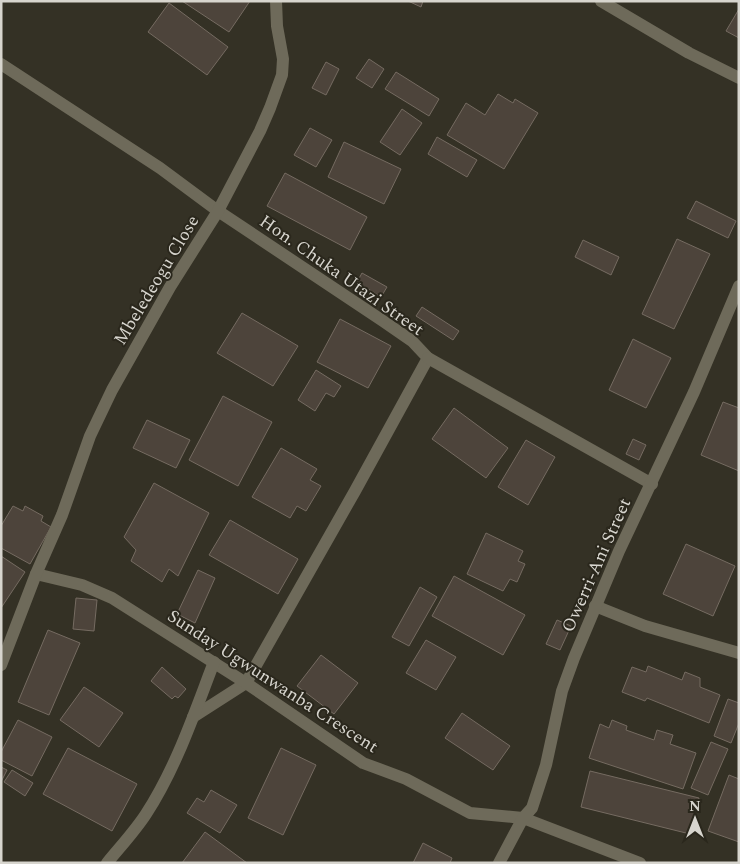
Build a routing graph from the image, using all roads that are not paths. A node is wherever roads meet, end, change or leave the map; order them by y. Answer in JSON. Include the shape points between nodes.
{"nodes":[{"id":1,"x":276,"y":1,"type":"edge"},
{"id":2,"x":601,"y":1,"type":"edge"},
{"id":3,"x":1,"y":64,"type":"edge"},
{"id":4,"x":739,"y":78,"type":"edge"},
{"id":5,"x":218,"y":211,"type":"junction"},
{"id":6,"x":739,"y":286,"type":"edge"},
{"id":7,"x":428,"y":358,"type":"junction"},
{"id":8,"x":652,"y":484,"type":"junction"},
{"id":9,"x":36,"y":574,"type":"junction"},
{"id":10,"x":596,"y":606,"type":"junction"},
{"id":11,"x":739,"y":653,"type":"edge"},
{"id":12,"x":214,"y":662,"type":"junction"},
{"id":13,"x":1,"y":664,"type":"edge"},
{"id":14,"x":246,"y":683,"type":"junction"},
{"id":15,"x":193,"y":717,"type":"junction"},
{"id":16,"x":523,"y":818,"type":"junction"},
{"id":17,"x":107,"y":863,"type":"edge"},
{"id":18,"x":499,"y":863,"type":"edge"},
{"id":19,"x":640,"y":863,"type":"edge"}],
"edges":[{"from":1,"to":5,"type":"street","name":"Mbeledeogu Close","via":[[282,75],[260,131]]},
{"from":2,"to":4,"type":"street","via":[[689,53]]},
{"from":3,"to":5,"type":"street","name":"Hon. Chuka Utazi Street","via":[[160,168]]},
{"from":5,"to":7,"type":"street","name":"Hon. Chuka Utazi Street","via":[[383,321]]},
{"from":5,"to":9,"type":"street","name":"Mbeledeogu Close","via":[[170,287],[112,390],[90,436],[62,515]]},
{"from":6,"to":8,"type":"street","name":"Owerri-Ani Street"},
{"from":7,"to":8,"type":"street"},
{"from":7,"to":14,"type":"street","name":"Hon. Chuka Utazi Street"},
{"from":8,"to":10,"type":"street","name":"Owerri-Ani Street"},
{"from":9,"to":12,"type":"street","name":"Sunday Ugwunwanba Crescent","via":[[95,589]]},
{"from":9,"to":13,"type":"street","name":"Mbeledeogu Close"},
{"from":10,"to":11,"type":"street","via":[[645,626]]},
{"from":10,"to":16,"type":"street","name":"Owerri-Ani Street","via":[[562,691],[546,765],[532,808]]},
{"from":12,"to":14,"type":"street","name":"Sunday Ugwunwanba Crescent"},
{"from":12,"to":15,"type":"street"},
{"from":14,"to":15,"type":"street"},
{"from":14,"to":16,"type":"street","name":"Sunday Ugwunwanba Crescent","via":[[363,763],[406,779],[470,813]]},
{"from":15,"to":17,"type":"street","via":[[167,777],[146,815]]},
{"from":16,"to":18,"type":"street","name":"Owerri-Ani Street"},
{"from":16,"to":19,"type":"street","name":"Sunday Ugwunwanba Crescent"}]}
